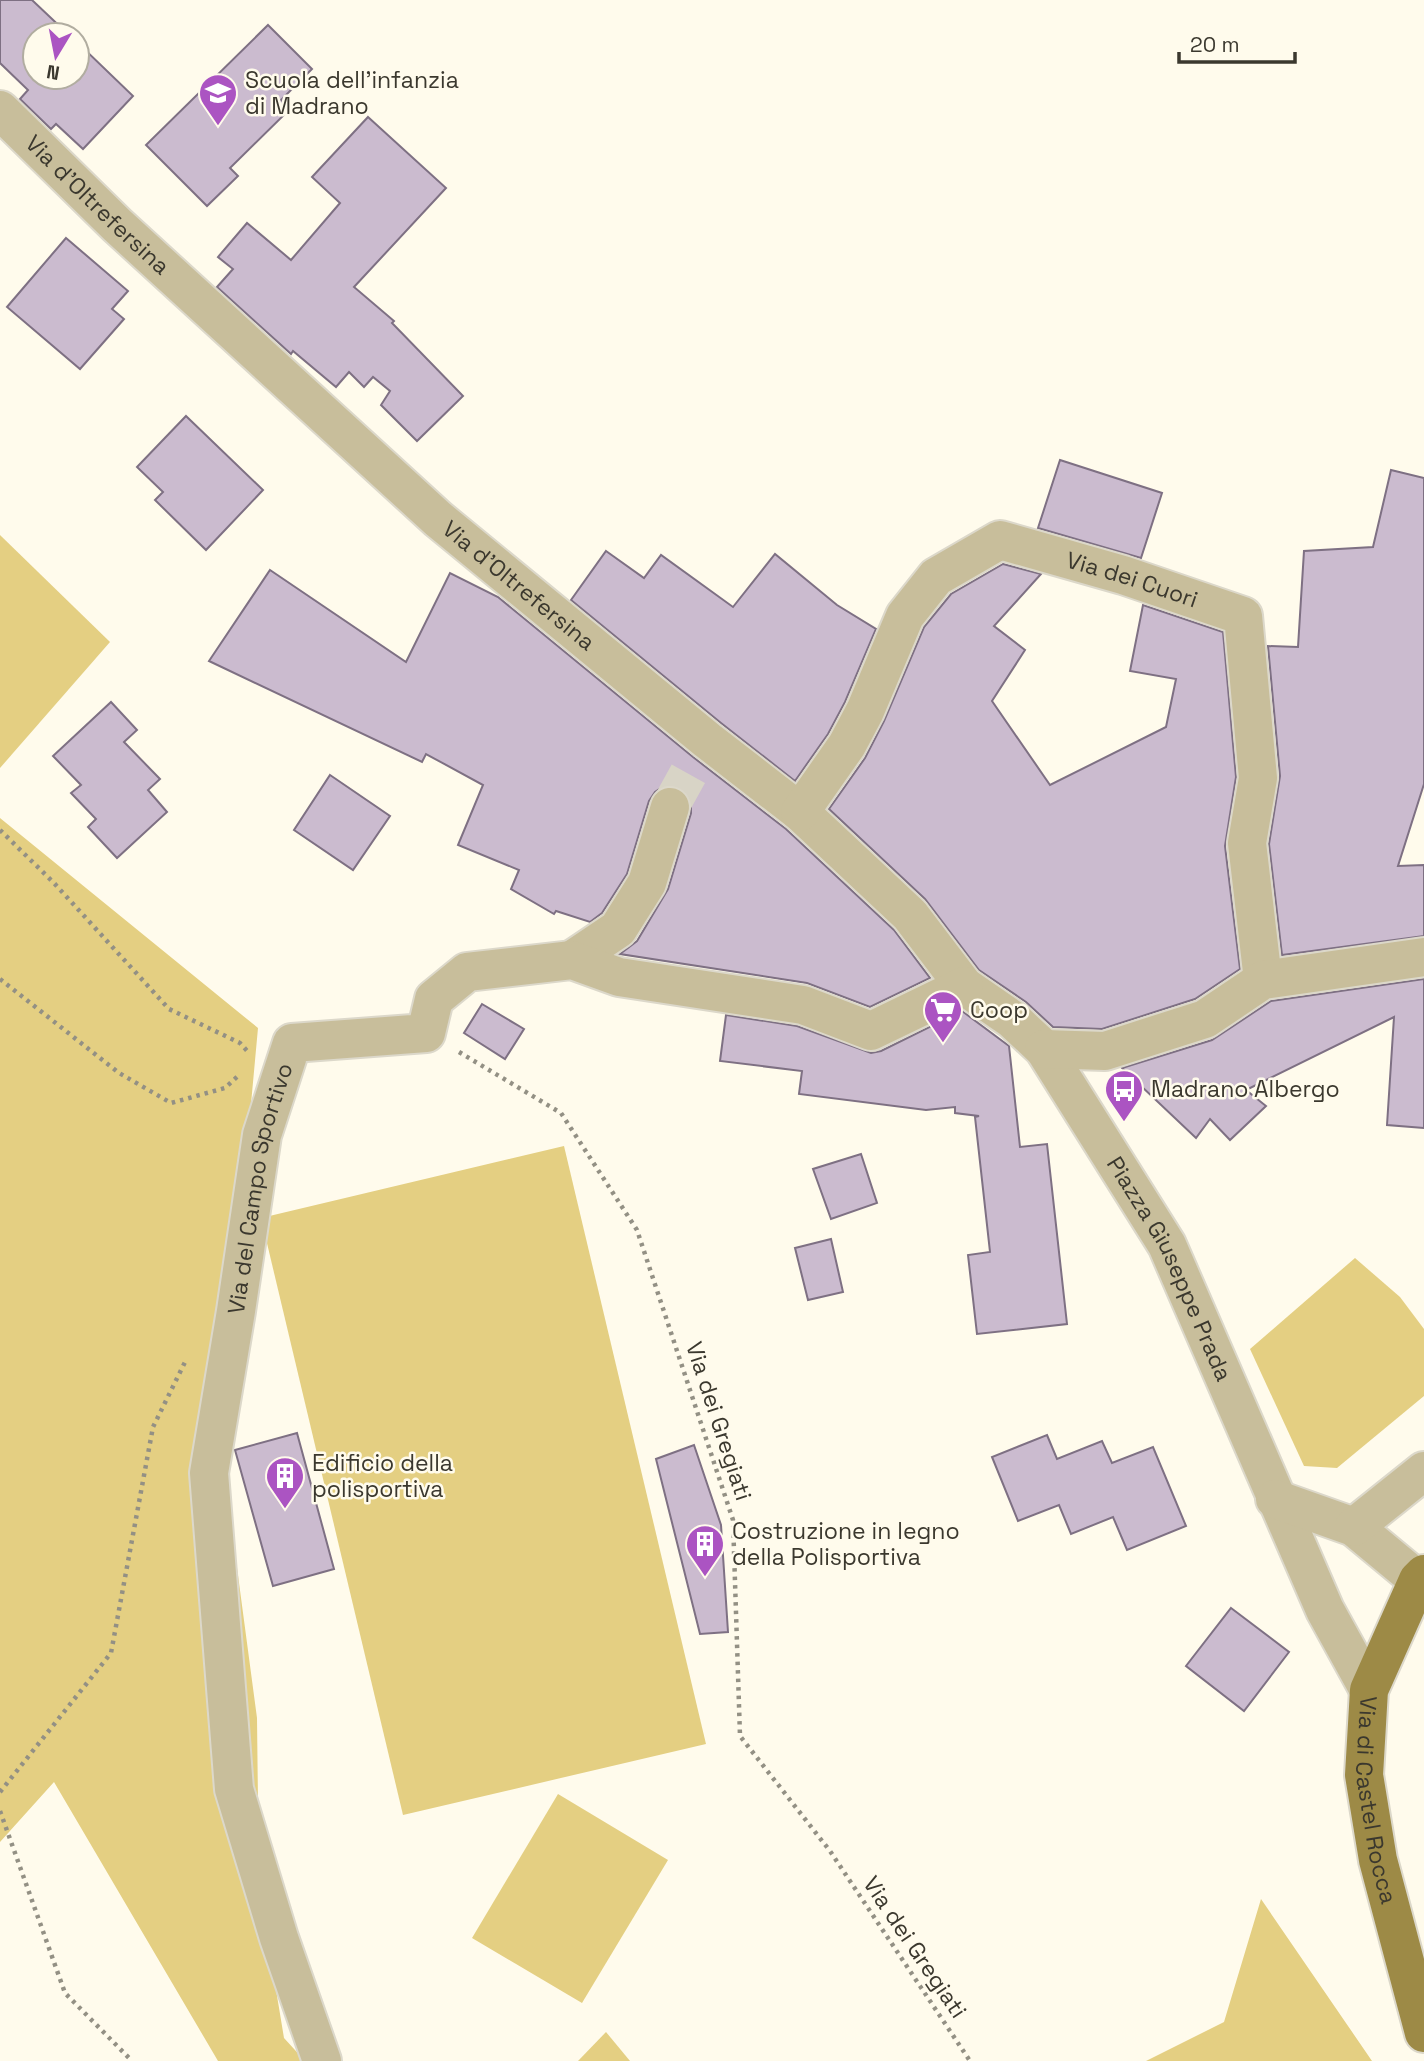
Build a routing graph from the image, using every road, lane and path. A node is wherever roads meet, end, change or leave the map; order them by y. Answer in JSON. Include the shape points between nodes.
{"nodes":[{"id":1,"x":0,"y":110,"type":"edge"},
{"id":2,"x":670,"y":807,"type":"tunnel mouth"},
{"id":3,"x":800,"y":813,"type":"junction"},
{"id":4,"x":0,"y":830,"type":"edge"},
{"id":5,"x":1424,"y":957,"type":"edge"},
{"id":6,"x":572,"y":960,"type":"junction"},
{"id":7,"x":0,"y":979,"type":"edge"},
{"id":8,"x":1263,"y":980,"type":"junction"},
{"id":9,"x":964,"y":986,"type":"junction"},
{"id":10,"x":426,"y":1033,"type":"junction"},
{"id":11,"x":1044,"y":1049,"type":"junction"},
{"id":12,"x":266,"y":1074,"type":"junction"},
{"id":13,"x":188,"y":1357,"type":"dead end"},
{"id":14,"x":1424,"y":1471,"type":"edge"},
{"id":15,"x":1275,"y":1499,"type":"junction"},
{"id":16,"x":1354,"y":1527,"type":"junction"},
{"id":17,"x":1421,"y":1577,"type":"edge"},
{"id":18,"x":1369,"y":1689,"type":"junction"},
{"id":19,"x":0,"y":1792,"type":"edge"},
{"id":20,"x":0,"y":1811,"type":"edge"},
{"id":21,"x":1424,"y":2033,"type":"edge"},
{"id":22,"x":132,"y":2061,"type":"edge"},
{"id":23,"x":322,"y":2061,"type":"edge"},
{"id":24,"x":970,"y":2061,"type":"edge"}],
"edges":[{"from":1,"to":3,"type":"street","name":"Via d'Oltrefersina","via":[[117,225],[438,519],[702,749]]},
{"from":2,"to":6,"type":"street","via":[[647,883],[618,929]]},
{"from":3,"to":8,"type":"street","name":"Via dei Cuori","via":[[847,745],[905,616],[936,578],[1000,540],[1243,616],[1258,778],[1247,843]]},
{"from":3,"to":9,"type":"street","name":"Via d'Oltrefersina","via":[[911,915]]},
{"from":4,"to":12,"type":"path","via":[[169,1009],[240,1044]]},
{"from":5,"to":8,"type":"street"},
{"from":6,"to":9,"type":"street","via":[[619,976],[803,1005],[871,1031]]},
{"from":6,"to":10,"type":"street","via":[[467,972],[434,999]]},
{"from":7,"to":12,"type":"path","via":[[119,1073],[171,1103]]},
{"from":8,"to":11,"type":"street","via":[[1205,1019],[1105,1051]]},
{"from":9,"to":11,"type":"street","name":"Via d'Oltrefersina","via":[[1013,1020]]},
{"from":10,"to":12,"type":"street","name":"Via del Campo Sportivo","via":[[292,1043]]},
{"from":10,"to":24,"type":"path","name":"Via dei Gregiati","via":[[561,1112],[636,1230],[733,1520],[740,1737],[830,1852]]},
{"from":11,"to":15,"type":"street","name":"Piazza Giuseppe Prada","via":[[1167,1245]]},
{"from":12,"to":23,"type":"street","name":"Via del Campo Sportivo","via":[[262,1135],[209,1473],[234,1789]]},
{"from":13,"to":19,"type":"path","via":[[153,1427],[111,1653]]},
{"from":14,"to":16,"type":"street"},
{"from":15,"to":16,"type":"street"},
{"from":15,"to":18,"type":"street","name":"Piazza Giuseppe Prada","via":[[1325,1610]]},
{"from":16,"to":17,"type":"street"},
{"from":17,"to":18,"type":"main road","name":"Via di Castel Rocca"},
{"from":18,"to":21,"type":"main road","name":"Via di Castel Rocca","via":[[1364,1775],[1378,1860]]},
{"from":20,"to":22,"type":"path","via":[[65,1993]]}]}
